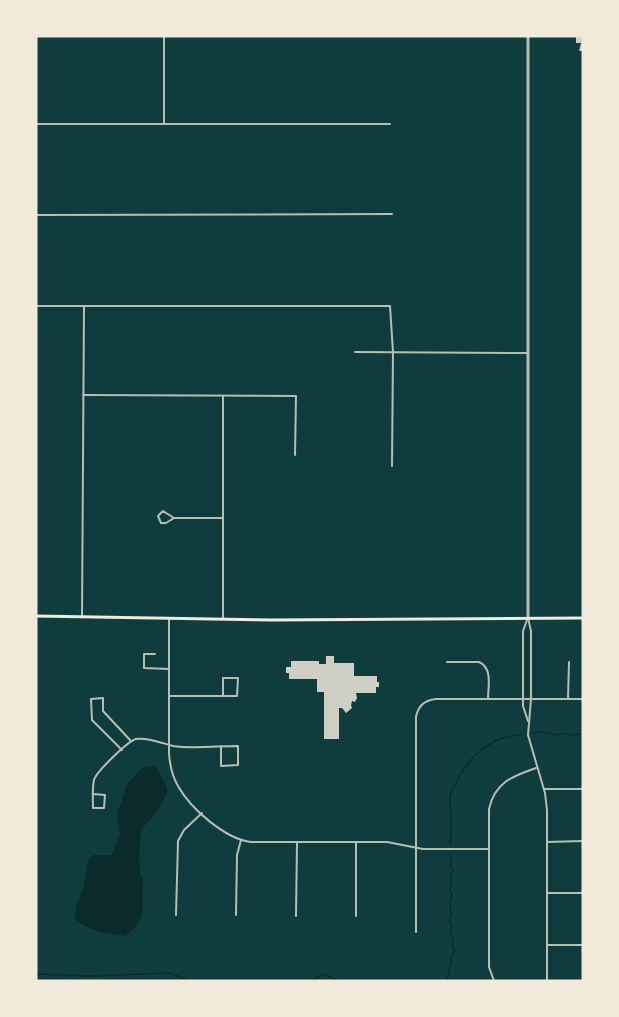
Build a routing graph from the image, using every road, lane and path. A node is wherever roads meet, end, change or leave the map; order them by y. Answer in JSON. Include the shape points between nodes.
{"nodes":[{"id":1,"x":164,"y":36,"type":"edge"},
{"id":2,"x":528,"y":36,"type":"edge"},
{"id":3,"x":36,"y":124,"type":"edge"},
{"id":4,"x":164,"y":124,"type":"junction"},
{"id":5,"x":390,"y":124,"type":"dead end"},
{"id":6,"x":36,"y":214,"type":"edge"},
{"id":7,"x":392,"y":214,"type":"dead end"},
{"id":8,"x":36,"y":306,"type":"edge"},
{"id":9,"x":84,"y":306,"type":"junction"},
{"id":10,"x":355,"y":352,"type":"dead end"},
{"id":11,"x":393,"y":352,"type":"junction"},
{"id":12,"x":527,"y":353,"type":"junction"},
{"id":13,"x":83,"y":395,"type":"junction"},
{"id":14,"x":223,"y":396,"type":"junction"},
{"id":15,"x":295,"y":455,"type":"dead end"},
{"id":16,"x":392,"y":466,"type":"dead end"},
{"id":17,"x":174,"y":518,"type":"junction"},
{"id":18,"x":223,"y":518,"type":"junction"},
{"id":19,"x":36,"y":616,"type":"edge"},
{"id":20,"x":82,"y":617,"type":"junction"},
{"id":21,"x":223,"y":618,"type":"junction"},
{"id":22,"x":528,"y":618,"type":"junction"},
{"id":23,"x":583,"y":618,"type":"edge"},
{"id":24,"x":169,"y":619,"type":"junction"},
{"id":25,"x":155,"y":654,"type":"dead end"},
{"id":26,"x":447,"y":662,"type":"dead end"},
{"id":27,"x":569,"y":662,"type":"dead end"},
{"id":28,"x":169,"y":669,"type":"junction"},
{"id":29,"x":169,"y":696,"type":"junction"},
{"id":30,"x":223,"y":696,"type":"junction"},
{"id":31,"x":488,"y":699,"type":"junction"},
{"id":32,"x":523,"y":699,"type":"junction"},
{"id":33,"x":531,"y":699,"type":"junction"},
{"id":34,"x":568,"y":699,"type":"junction"},
{"id":35,"x":583,"y":699,"type":"edge"},
{"id":36,"x":528,"y":721,"type":"junction"},
{"id":37,"x":131,"y":741,"type":"junction"},
{"id":38,"x":169,"y":744,"type":"junction"},
{"id":39,"x":221,"y":746,"type":"junction"},
{"id":40,"x":122,"y":750,"type":"junction"},
{"id":41,"x":537,"y":768,"type":"junction"},
{"id":42,"x":544,"y":789,"type":"junction"},
{"id":43,"x":583,"y":789,"type":"edge"},
{"id":44,"x":93,"y":794,"type":"junction"},
{"id":45,"x":202,"y":813,"type":"junction"},
{"id":46,"x":241,"y":840,"type":"junction"},
{"id":47,"x":297,"y":842,"type":"junction"},
{"id":48,"x":356,"y":842,"type":"junction"},
{"id":49,"x":547,"y":842,"type":"junction"},
{"id":50,"x":583,"y":842,"type":"edge"},
{"id":51,"x":416,"y":848,"type":"junction"},
{"id":52,"x":489,"y":849,"type":"junction"},
{"id":53,"x":548,"y":893,"type":"junction"},
{"id":54,"x":583,"y":893,"type":"edge"},
{"id":55,"x":177,"y":915,"type":"dead end"},
{"id":56,"x":236,"y":915,"type":"dead end"},
{"id":57,"x":296,"y":916,"type":"dead end"},
{"id":58,"x":356,"y":916,"type":"dead end"},
{"id":59,"x":416,"y":932,"type":"dead end"},
{"id":60,"x":547,"y":945,"type":"junction"},
{"id":61,"x":583,"y":945,"type":"edge"},
{"id":62,"x":494,"y":981,"type":"edge"},
{"id":63,"x":547,"y":981,"type":"edge"}],
"edges":[{"from":1,"to":4,"type":"street"},
{"from":2,"to":12,"type":"street"},
{"from":3,"to":4,"type":"street"},
{"from":4,"to":5,"type":"street"},
{"from":6,"to":7,"type":"street"},
{"from":8,"to":9,"type":"street"},
{"from":9,"to":11,"type":"street","via":[[390,306]]},
{"from":9,"to":13,"type":"street"},
{"from":10,"to":11,"type":"street"},
{"from":11,"to":12,"type":"street"},
{"from":11,"to":16,"type":"street"},
{"from":12,"to":22,"type":"street"},
{"from":13,"to":14,"type":"street"},
{"from":13,"to":20,"type":"street"},
{"from":14,"to":15,"type":"street","via":[[296,396]]},
{"from":14,"to":18,"type":"street"},
{"from":17,"to":17,"type":"street","via":[[165,512],[158,516],[163,523]]},
{"from":17,"to":18,"type":"street"},
{"from":18,"to":21,"type":"street"},
{"from":19,"to":20,"type":"main road"},
{"from":20,"to":24,"type":"main road"},
{"from":21,"to":22,"type":"main road"},
{"from":21,"to":24,"type":"main road"},
{"from":22,"to":23,"type":"main road"},
{"from":22,"to":32,"type":"street","via":[[523,631]]},
{"from":22,"to":33,"type":"street"},
{"from":24,"to":28,"type":"street"},
{"from":25,"to":28,"type":"street","via":[[144,654],[144,668]]},
{"from":26,"to":31,"type":"street","via":[[486,665]]},
{"from":27,"to":34,"type":"street"},
{"from":28,"to":29,"type":"street"},
{"from":29,"to":30,"type":"street"},
{"from":29,"to":38,"type":"street"},
{"from":30,"to":30,"type":"street","via":[[237,696],[238,678],[223,678]]},
{"from":31,"to":32,"type":"street"},
{"from":31,"to":51,"type":"street","via":[[436,699],[423,704],[416,717]]},
{"from":32,"to":33,"type":"street"},
{"from":32,"to":36,"type":"street"},
{"from":33,"to":34,"type":"street"},
{"from":33,"to":36,"type":"street"},
{"from":34,"to":35,"type":"street"},
{"from":36,"to":41,"type":"street","via":[[529,745]]},
{"from":37,"to":38,"type":"street"},
{"from":37,"to":40,"type":"street"},
{"from":37,"to":40,"type":"street","via":[[103,711],[103,698],[92,699],[92,720]]},
{"from":38,"to":39,"type":"street"},
{"from":38,"to":45,"type":"street","via":[[175,780]]},
{"from":39,"to":39,"type":"street","via":[[238,746],[238,765],[221,766]]},
{"from":40,"to":44,"type":"street","via":[[95,776]]},
{"from":41,"to":42,"type":"street"},
{"from":41,"to":52,"type":"street","via":[[510,777],[495,791],[489,809]]},
{"from":42,"to":43,"type":"street"},
{"from":42,"to":49,"type":"street"},
{"from":44,"to":44,"type":"street","via":[[105,795],[104,808],[93,808]]},
{"from":45,"to":46,"type":"street","via":[[221,831]]},
{"from":45,"to":55,"type":"street","via":[[183,830],[178,841]]},
{"from":46,"to":47,"type":"street"},
{"from":46,"to":56,"type":"street","via":[[237,854]]},
{"from":47,"to":48,"type":"street"},
{"from":47,"to":57,"type":"street"},
{"from":48,"to":51,"type":"street"},
{"from":48,"to":58,"type":"street"},
{"from":49,"to":50,"type":"street"},
{"from":49,"to":53,"type":"street"},
{"from":51,"to":52,"type":"street"},
{"from":51,"to":59,"type":"street"},
{"from":52,"to":62,"type":"street","via":[[489,969]]},
{"from":53,"to":54,"type":"street"},
{"from":53,"to":60,"type":"street"},
{"from":60,"to":61,"type":"street"},
{"from":60,"to":63,"type":"street"}]}
